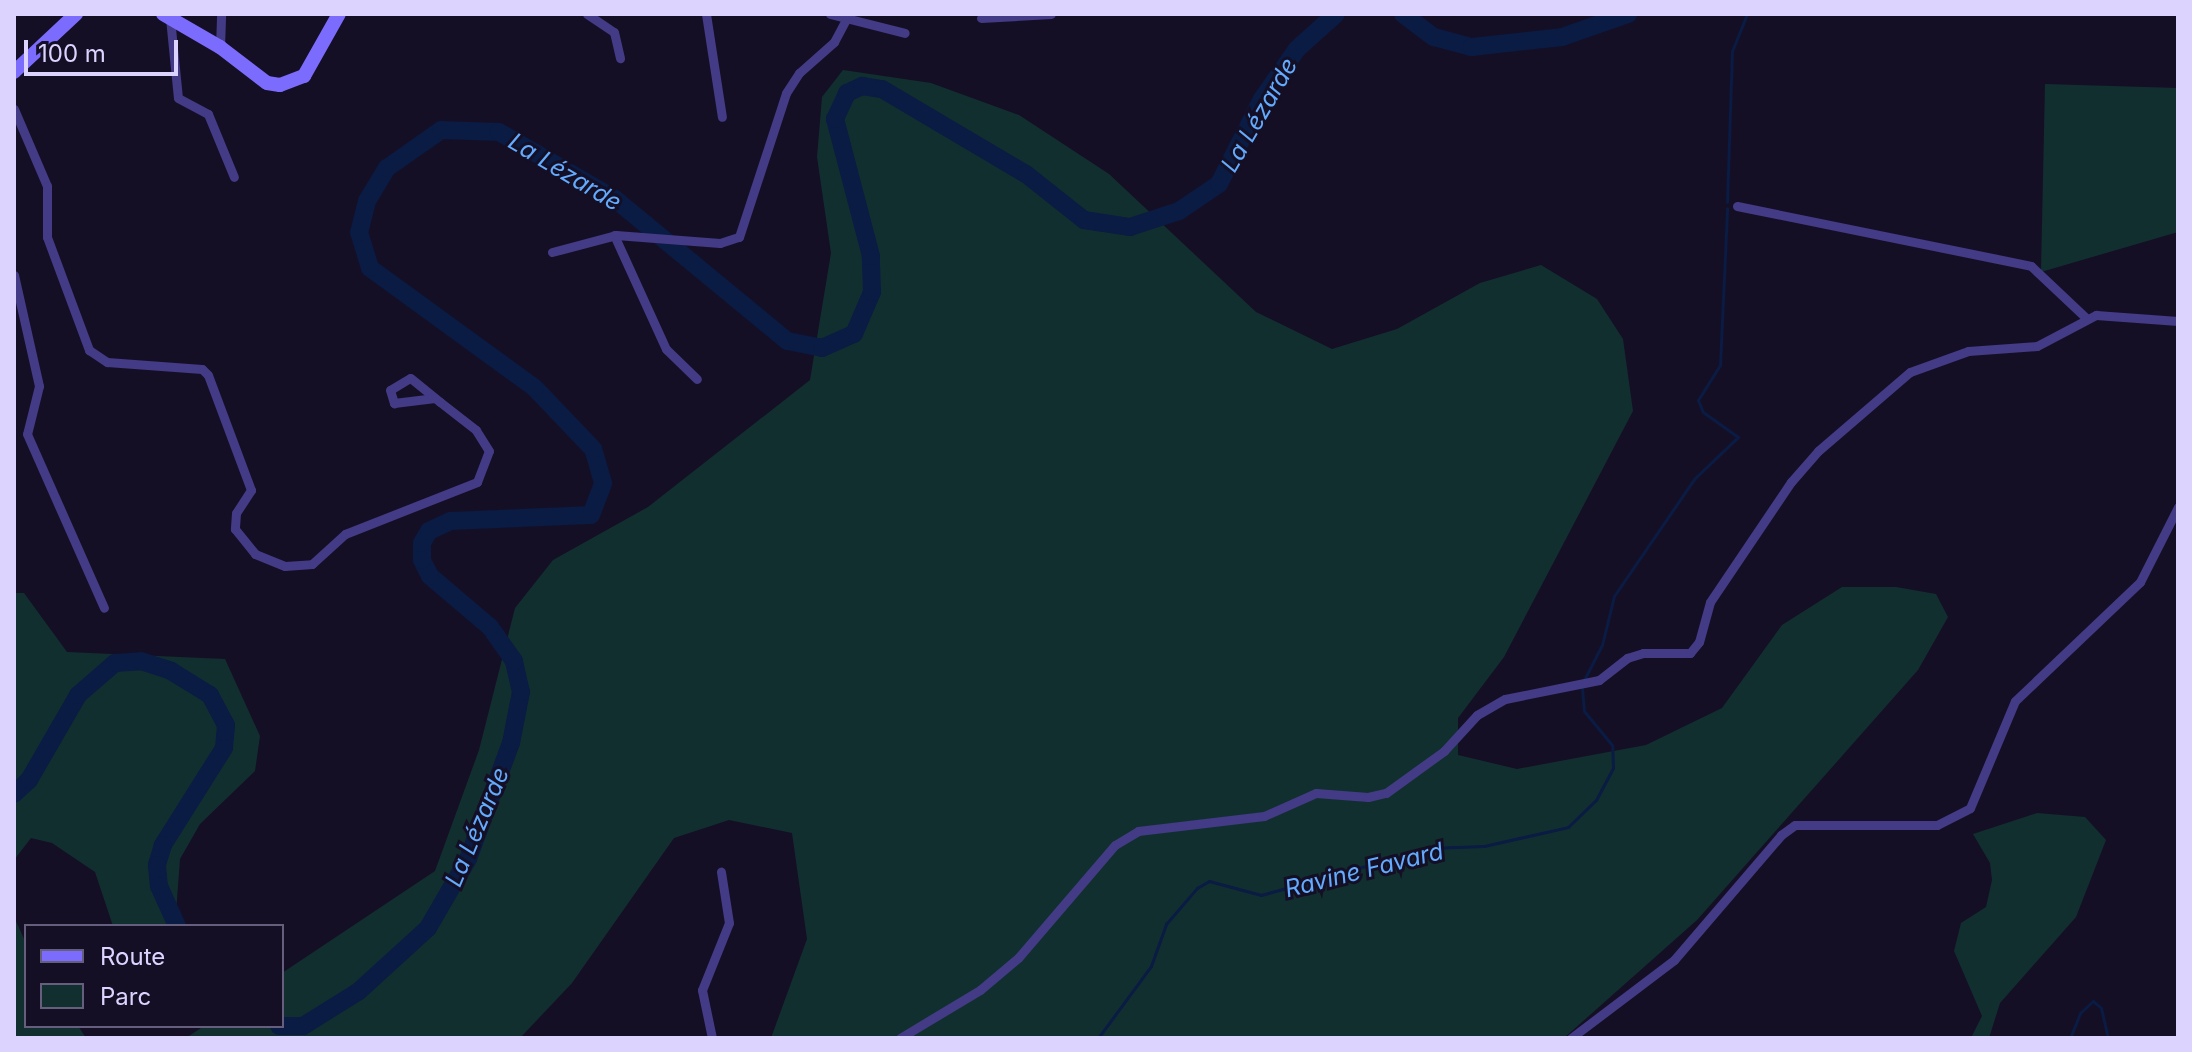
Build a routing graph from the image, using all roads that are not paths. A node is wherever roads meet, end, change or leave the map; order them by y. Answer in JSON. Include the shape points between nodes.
{"nodes":[{"id":1,"x":76,"y":14,"type":"edge"},
{"id":2,"x":221,"y":14,"type":"edge"},
{"id":3,"x":339,"y":14,"type":"edge"},
{"id":4,"x":587,"y":14,"type":"edge"},
{"id":5,"x":706,"y":14,"type":"edge"},
{"id":6,"x":830,"y":14,"type":"edge"},
{"id":7,"x":1051,"y":14,"type":"edge"},
{"id":8,"x":166,"y":15,"type":"edge"},
{"id":9,"x":848,"y":15,"type":"edge"},
{"id":10,"x":981,"y":18,"type":"dead end"},
{"id":11,"x":905,"y":33,"type":"dead end"},
{"id":12,"x":220,"y":47,"type":"junction"},
{"id":13,"x":620,"y":58,"type":"dead end"},
{"id":14,"x":14,"y":72,"type":"edge"},
{"id":15,"x":14,"y":109,"type":"edge"},
{"id":16,"x":722,"y":117,"type":"dead end"},
{"id":17,"x":234,"y":177,"type":"dead end"},
{"id":18,"x":1737,"y":206,"type":"dead end"},
{"id":19,"x":614,"y":235,"type":"junction"},
{"id":20,"x":552,"y":252,"type":"dead end"},
{"id":21,"x":14,"y":275,"type":"edge"},
{"id":22,"x":2085,"y":317,"type":"junction"},
{"id":23,"x":2178,"y":321,"type":"edge"},
{"id":24,"x":697,"y":379,"type":"dead end"},
{"id":25,"x":435,"y":398,"type":"junction"},
{"id":26,"x":2178,"y":507,"type":"edge"},
{"id":27,"x":104,"y":608,"type":"dead end"},
{"id":28,"x":721,"y":872,"type":"dead end"},
{"id":29,"x":712,"y":1038,"type":"edge"},
{"id":30,"x":900,"y":1038,"type":"edge"},
{"id":31,"x":1571,"y":1038,"type":"edge"}],
"edges":[{"from":1,"to":14,"type":"main road"},
{"from":2,"to":12,"type":"street"},
{"from":3,"to":12,"type":"main road","via":[[304,76],[289,85],[267,83]]},
{"from":4,"to":13,"type":"street","via":[[614,32]]},
{"from":5,"to":16,"type":"street"},
{"from":6,"to":9,"type":"street"},
{"from":7,"to":10,"type":"street"},
{"from":8,"to":12,"type":"main road"},
{"from":8,"to":17,"type":"street","via":[[178,98],[208,114]]},
{"from":9,"to":11,"type":"street"},
{"from":9,"to":19,"type":"street","via":[[834,42],[799,73],[786,93],[744,231],[720,243]]},
{"from":15,"to":25,"type":"street","via":[[47,186],[47,237],[89,350],[107,362],[202,369],[208,375],[251,490],[236,513],[235,529],[255,554],[285,566],[312,564],[345,534],[477,482],[488,463],[486,443]]},
{"from":18,"to":22,"type":"street","via":[[2031,266]]},
{"from":19,"to":20,"type":"street"},
{"from":19,"to":24,"type":"street","via":[[666,349]]},
{"from":21,"to":27,"type":"street","via":[[39,386],[27,434]]},
{"from":22,"to":23,"type":"street"},
{"from":22,"to":30,"type":"street","via":[[2037,346],[1968,351],[1910,372],[1818,451],[1791,482],[1710,602],[1699,642],[1690,653],[1635,656],[1589,683],[1505,699],[1477,715],[1444,751],[1386,793],[1316,793],[1264,816],[1138,831],[1115,845],[1018,958],[980,990]]},
{"from":25,"to":25,"type":"street","via":[[410,378],[390,390],[399,404]]},
{"from":26,"to":31,"type":"street","via":[[2140,582],[2015,701],[1970,808],[1937,825],[1795,825],[1674,960]]},
{"from":28,"to":29,"type":"street","via":[[729,923],[702,990]]}]}
